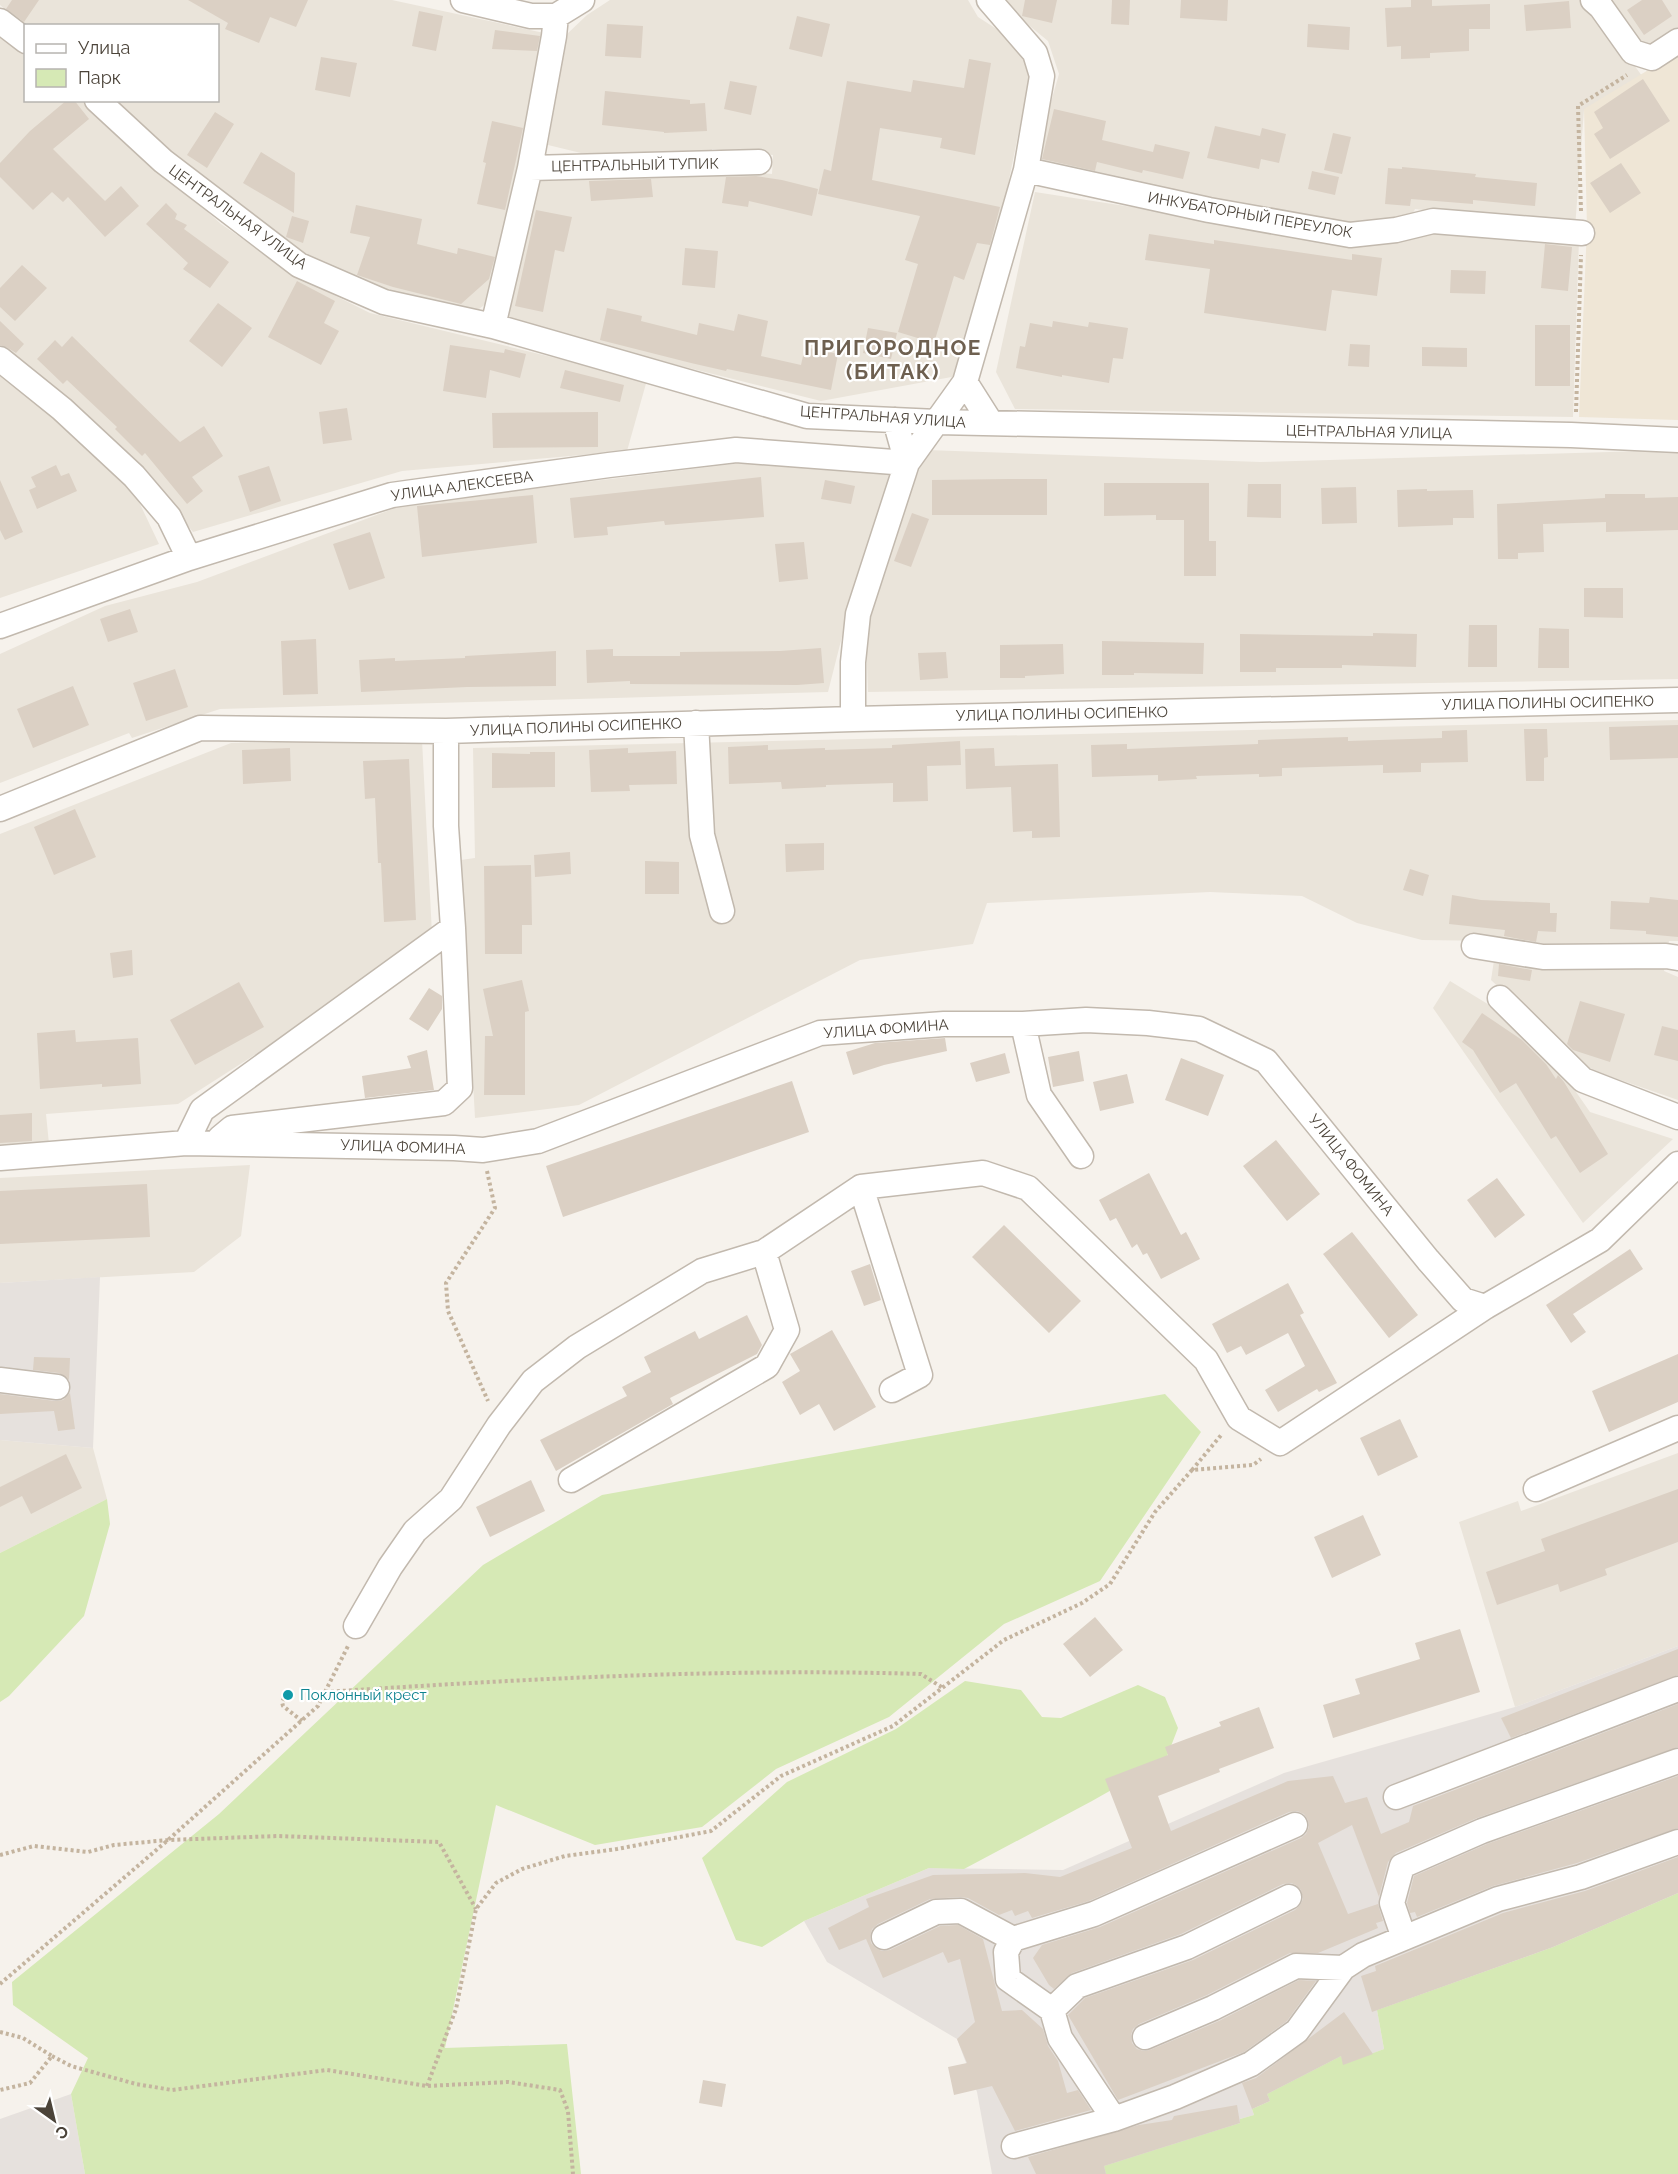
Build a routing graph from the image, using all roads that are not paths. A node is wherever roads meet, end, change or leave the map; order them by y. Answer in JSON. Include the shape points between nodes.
{"nodes":[{"id":1,"x":463,"y":0,"type":"edge"},
{"id":2,"x":582,"y":0,"type":"edge"},
{"id":3,"x":989,"y":0,"type":"edge"},
{"id":4,"x":1593,"y":0,"type":"edge"},
{"id":5,"x":555,"y":16,"type":"junction"},
{"id":6,"x":0,"y":21,"type":"edge"},
{"id":7,"x":24,"y":39,"type":"edge"},
{"id":8,"x":1678,"y":41,"type":"edge"},
{"id":9,"x":99,"y":102,"type":"edge"},
{"id":10,"x":759,"y":162,"type":"dead end"},
{"id":11,"x":530,"y":168,"type":"junction"},
{"id":12,"x":1026,"y":170,"type":"junction"},
{"id":13,"x":1582,"y":233,"type":"dead end"},
{"id":14,"x":493,"y":326,"type":"junction"},
{"id":15,"x":0,"y":359,"type":"edge"},
{"id":16,"x":965,"y":382,"type":"junction"},
{"id":17,"x":895,"y":420,"type":"junction"},
{"id":18,"x":937,"y":422,"type":"junction"},
{"id":19,"x":991,"y":423,"type":"junction"},
{"id":20,"x":1678,"y":440,"type":"edge"},
{"id":21,"x":907,"y":463,"type":"junction"},
{"id":22,"x":189,"y":558,"type":"junction"},
{"id":23,"x":0,"y":626,"type":"edge"},
{"id":24,"x":1678,"y":700,"type":"edge"},
{"id":25,"x":854,"y":718,"type":"junction"},
{"id":26,"x":696,"y":723,"type":"junction"},
{"id":27,"x":446,"y":731,"type":"junction"},
{"id":28,"x":0,"y":809,"type":"edge"},
{"id":29,"x":722,"y":911,"type":"dead end"},
{"id":30,"x":453,"y":928,"type":"junction"},
{"id":31,"x":1474,"y":946,"type":"dead end"},
{"id":32,"x":1678,"y":958,"type":"edge"},
{"id":33,"x":1500,"y":998,"type":"dead end"},
{"id":34,"x":1023,"y":1024,"type":"junction"},
{"id":35,"x":1678,"y":1117,"type":"edge"},
{"id":36,"x":215,"y":1142,"type":"junction"},
{"id":37,"x":186,"y":1143,"type":"junction"},
{"id":38,"x":1081,"y":1156,"type":"dead end"},
{"id":39,"x":0,"y":1158,"type":"edge"},
{"id":40,"x":1678,"y":1164,"type":"edge"},
{"id":41,"x":861,"y":1187,"type":"junction"},
{"id":42,"x":764,"y":1252,"type":"junction"},
{"id":43,"x":1485,"y":1307,"type":"junction"},
{"id":44,"x":0,"y":1380,"type":"edge"},
{"id":45,"x":57,"y":1387,"type":"dead end"},
{"id":46,"x":892,"y":1390,"type":"dead end"},
{"id":47,"x":1678,"y":1428,"type":"edge"},
{"id":48,"x":571,"y":1480,"type":"dead end"},
{"id":49,"x":1536,"y":1489,"type":"dead end"},
{"id":50,"x":356,"y":1626,"type":"road end"},
{"id":51,"x":1678,"y":1689,"type":"edge"},
{"id":52,"x":1678,"y":1761,"type":"edge"},
{"id":53,"x":1396,"y":1797,"type":"dead end"},
{"id":54,"x":1295,"y":1825,"type":"dead end"},
{"id":55,"x":1678,"y":1842,"type":"edge"},
{"id":56,"x":1289,"y":1897,"type":"dead end"},
{"id":57,"x":884,"y":1937,"type":"dead end"},
{"id":58,"x":1404,"y":1938,"type":"junction"},
{"id":59,"x":1013,"y":1940,"type":"junction"},
{"id":60,"x":1343,"y":1968,"type":"junction"},
{"id":61,"x":1052,"y":2010,"type":"junction"},
{"id":62,"x":1145,"y":2037,"type":"dead end"},
{"id":63,"x":1114,"y":2119,"type":"junction"},
{"id":64,"x":1014,"y":2146,"type":"dead end"}],
"edges":[{"from":1,"to":5,"type":"street","via":[[531,16]]},
{"from":2,"to":5,"type":"street"},
{"from":3,"to":12,"type":"street","via":[[1035,53],[1042,76]]},
{"from":4,"to":8,"type":"street","via":[[1634,52],[1652,58]]},
{"from":5,"to":11,"type":"street"},
{"from":6,"to":7,"type":"street"},
{"from":9,"to":14,"type":"street","name":"ЦЕНТРАЛЬНАЯ УЛИЦА","via":[[163,161],[299,265],[384,302]]},
{"from":10,"to":11,"type":"street","name":"ЦЕНТРАЛЬНЫЙ ТУПИК"},
{"from":11,"to":14,"type":"street","name":"ЦЕНТРАЛЬНЫЙ ТУПИК"},
{"from":12,"to":13,"type":"street","name":"ИНКУБАТОРНЫЙ ПЕРЕУЛОК","via":[[1209,210],[1350,235],[1433,221]]},
{"from":12,"to":16,"type":"street"},
{"from":14,"to":17,"type":"street","name":"ЦЕНТРАЛЬНАЯ УЛИЦА","via":[[807,416]]},
{"from":15,"to":22,"type":"street","via":[[62,409],[134,476],[169,517]]},
{"from":16,"to":18,"type":"street"},
{"from":16,"to":19,"type":"street"},
{"from":17,"to":18,"type":"street","name":"ЦЕНТРАЛЬНАЯ УЛИЦА"},
{"from":17,"to":21,"type":"street"},
{"from":18,"to":19,"type":"street","name":"ЦЕНТРАЛЬНАЯ УЛИЦА"},
{"from":18,"to":21,"type":"street"},
{"from":19,"to":20,"type":"street","name":"ЦЕНТРАЛЬНАЯ УЛИЦА"},
{"from":21,"to":22,"type":"street","name":"УЛИЦА АЛЕКСЕЕВА","via":[[736,450],[598,466],[393,495]]},
{"from":21,"to":25,"type":"street","via":[[858,614],[853,662]]},
{"from":22,"to":23,"type":"street","name":"УЛИЦА АЛЕКСЕЕВА"},
{"from":24,"to":25,"type":"street","name":"УЛИЦА ПОЛИНЫ ОСИПЕНКО"},
{"from":25,"to":26,"type":"street","name":"УЛИЦА ПОЛИНЫ ОСИПЕНКО"},
{"from":26,"to":27,"type":"street","name":"УЛИЦА ПОЛИНЫ ОСИПЕНКО"},
{"from":26,"to":29,"type":"street","via":[[702,835]]},
{"from":27,"to":28,"type":"street","name":"УЛИЦА ПОЛИНЫ ОСИПЕНКО","via":[[200,728]]},
{"from":27,"to":30,"type":"street","via":[[446,826]]},
{"from":30,"to":36,"type":"street","via":[[460,1088],[444,1103],[232,1128]]},
{"from":30,"to":37,"type":"street","via":[[202,1110]]},
{"from":31,"to":32,"type":"street","via":[[1543,957]]},
{"from":33,"to":35,"type":"street","via":[[1583,1080]]},
{"from":34,"to":36,"type":"street","name":"УЛИЦА ФОМИНА","via":[[944,1024],[820,1033],[538,1141],[483,1150]]},
{"from":34,"to":38,"type":"street","via":[[1039,1095]]},
{"from":34,"to":43,"type":"street","name":"УЛИЦА ФОМИНА","via":[[1086,1020],[1200,1029],[1266,1061],[1463,1300]]},
{"from":36,"to":37,"type":"street","name":"УЛИЦА ФОМИНА"},
{"from":37,"to":39,"type":"street"},
{"from":40,"to":43,"type":"street","via":[[1599,1240]]},
{"from":41,"to":42,"type":"street"},
{"from":41,"to":43,"type":"street","via":[[983,1173],[1028,1188],[1206,1360],[1239,1418],[1280,1443]]},
{"from":41,"to":46,"type":"street","via":[[920,1375]]},
{"from":42,"to":48,"type":"street","via":[[787,1330],[767,1366]]},
{"from":42,"to":50,"type":"street","via":[[702,1271],[577,1347],[533,1381],[451,1499],[416,1531]]},
{"from":44,"to":45,"type":"street"},
{"from":47,"to":49,"type":"street"},
{"from":51,"to":53,"type":"street"},
{"from":52,"to":58,"type":"street","via":[[1482,1831],[1402,1866],[1392,1903]]},
{"from":54,"to":59,"type":"street","via":[[1094,1914]]},
{"from":55,"to":58,"type":"street","via":[[1581,1877],[1497,1899]]},
{"from":56,"to":61,"type":"street","via":[[1187,1947],[1077,1986]]},
{"from":57,"to":59,"type":"street","via":[[936,1912],[961,1911]]},
{"from":58,"to":60,"type":"street","via":[[1363,1954]]},
{"from":59,"to":61,"type":"street","via":[[1006,1952],[1008,1979]]},
{"from":60,"to":62,"type":"street","via":[[1296,1966]]},
{"from":60,"to":63,"type":"street","via":[[1297,2031],[1251,2064]]},
{"from":61,"to":63,"type":"street","via":[[1060,2038]]},
{"from":63,"to":64,"type":"street"}]}
